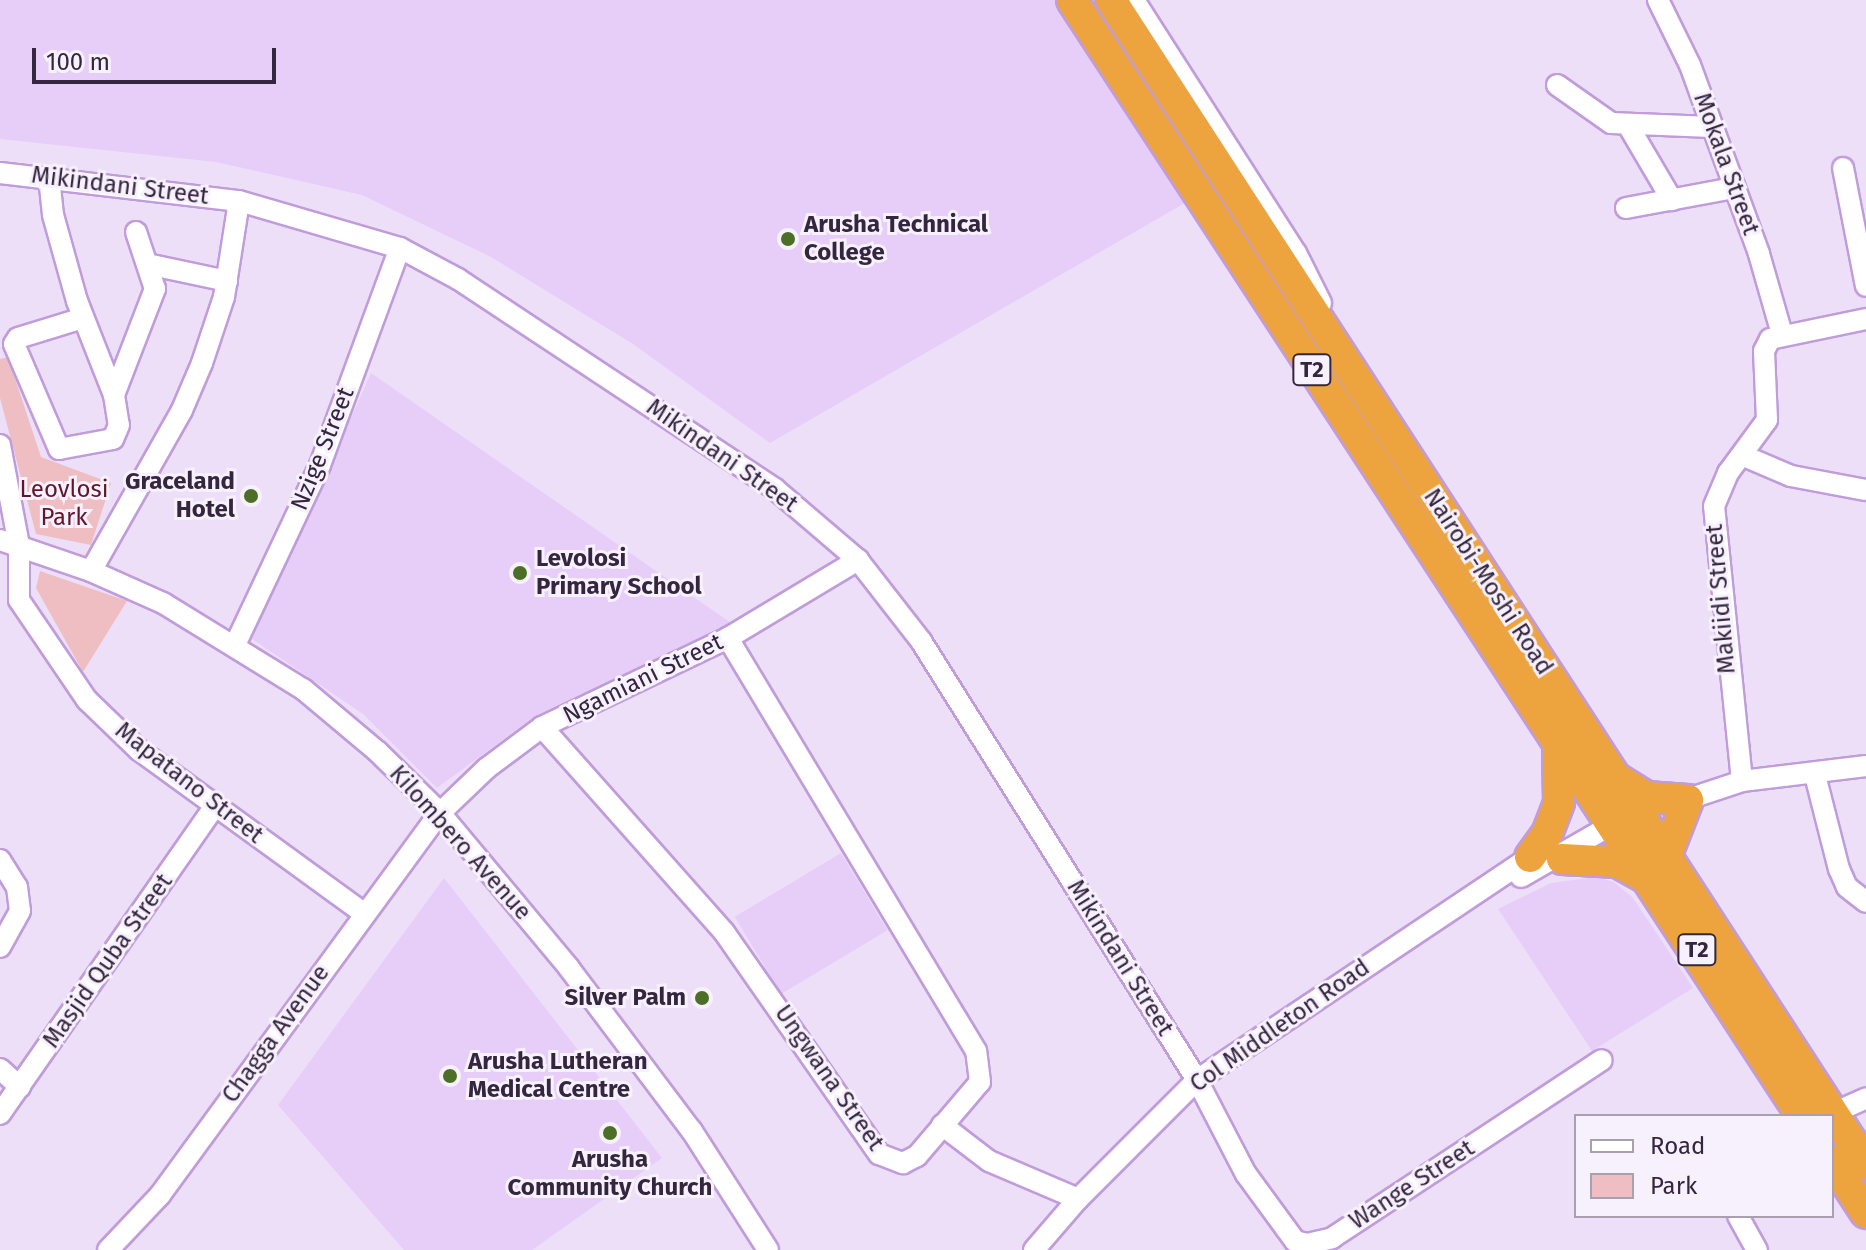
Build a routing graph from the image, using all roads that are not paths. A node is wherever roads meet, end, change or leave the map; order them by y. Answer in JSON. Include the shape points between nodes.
{"nodes":[{"id":1,"x":1072,"y":0,"type":"edge"},
{"id":2,"x":1111,"y":0,"type":"edge"},
{"id":3,"x":1134,"y":0,"type":"edge"},
{"id":4,"x":1658,"y":0,"type":"edge"},
{"id":5,"x":1557,"y":85,"type":"dead end"},
{"id":6,"x":1629,"y":127,"type":"junction"},
{"id":7,"x":1712,"y":127,"type":"junction"},
{"id":8,"x":1843,"y":168,"type":"dead end"},
{"id":9,"x":0,"y":173,"type":"edge"},
{"id":10,"x":49,"y":177,"type":"junction"},
{"id":11,"x":1734,"y":188,"type":"junction"},
{"id":12,"x":1672,"y":200,"type":"junction"},
{"id":13,"x":239,"y":201,"type":"junction"},
{"id":14,"x":1626,"y":208,"type":"dead end"},
{"id":15,"x":136,"y":232,"type":"dead end"},
{"id":16,"x":400,"y":248,"type":"junction"},
{"id":17,"x":147,"y":264,"type":"junction"},
{"id":18,"x":227,"y":281,"type":"junction"},
{"id":19,"x":1866,"y":286,"type":"edge"},
{"id":20,"x":83,"y":318,"type":"junction"},
{"id":21,"x":1866,"y":319,"type":"edge"},
{"id":22,"x":1782,"y":334,"type":"junction"},
{"id":23,"x":1351,"y":370,"type":"junction"},
{"id":24,"x":114,"y":395,"type":"junction"},
{"id":25,"x":0,"y":445,"type":"edge"},
{"id":26,"x":1744,"y":456,"type":"junction"},
{"id":27,"x":1866,"y":490,"type":"edge"},
{"id":28,"x":9,"y":543,"type":"edge"},
{"id":29,"x":858,"y":560,"type":"junction"},
{"id":30,"x":91,"y":571,"type":"junction"},
{"id":31,"x":19,"y":600,"type":"junction"},
{"id":32,"x":0,"y":609,"type":"edge"},
{"id":33,"x":728,"y":638,"type":"junction"},
{"id":34,"x":235,"y":645,"type":"junction"},
{"id":35,"x":542,"y":727,"type":"junction"},
{"id":36,"x":1557,"y":738,"type":"junction"},
{"id":37,"x":1866,"y":766,"type":"edge"},
{"id":38,"x":1815,"y":775,"type":"junction"},
{"id":39,"x":1615,"y":777,"type":"junction"},
{"id":40,"x":1742,"y":781,"type":"junction"},
{"id":41,"x":1688,"y":800,"type":"junction"},
{"id":42,"x":215,"y":806,"type":"junction"},
{"id":43,"x":440,"y":813,"type":"junction"},
{"id":44,"x":1629,"y":823,"type":"junction"},
{"id":45,"x":1562,"y":859,"type":"junction"},
{"id":46,"x":0,"y":860,"type":"edge"},
{"id":47,"x":1524,"y":868,"type":"junction"},
{"id":48,"x":1659,"y":871,"type":"junction"},
{"id":49,"x":1866,"y":902,"type":"edge"},
{"id":50,"x":363,"y":913,"type":"junction"},
{"id":51,"x":0,"y":947,"type":"edge"},
{"id":52,"x":1602,"y":1060,"type":"dead end"},
{"id":53,"x":0,"y":1069,"type":"edge"},
{"id":54,"x":1197,"y":1080,"type":"junction"},
{"id":55,"x":20,"y":1087,"type":"junction"},
{"id":56,"x":1866,"y":1098,"type":"edge"},
{"id":57,"x":1833,"y":1113,"type":"joint"},
{"id":58,"x":0,"y":1114,"type":"edge"},
{"id":59,"x":1801,"y":1114,"type":"edge"},
{"id":60,"x":1834,"y":1115,"type":"edge"},
{"id":61,"x":942,"y":1125,"type":"junction"},
{"id":62,"x":1834,"y":1164,"type":"edge"},
{"id":63,"x":1866,"y":1164,"type":"edge"},
{"id":64,"x":1078,"y":1199,"type":"junction"},
{"id":65,"x":1866,"y":1213,"type":"edge"},
{"id":66,"x":1739,"y":1218,"type":"edge"},
{"id":67,"x":108,"y":1250,"type":"edge"},
{"id":68,"x":768,"y":1250,"type":"edge"},
{"id":69,"x":1034,"y":1250,"type":"edge"},
{"id":70,"x":1757,"y":1250,"type":"edge"}],
"edges":[{"from":1,"to":36,"type":"highway","name":"Nairobi-Moshi Road","number":"T2"},
{"from":2,"to":23,"type":"highway","name":"Nairobi-Moshi Road","number":"T2"},
{"from":3,"to":23,"type":"street","via":[[1296,253]]},
{"from":4,"to":7,"type":"street","name":"Mokala Street","via":[[1690,65]]},
{"from":5,"to":6,"type":"street","via":[[1598,118]]},
{"from":6,"to":7,"type":"street"},
{"from":6,"to":12,"type":"street"},
{"from":7,"to":11,"type":"street","name":"Mokala Street"},
{"from":8,"to":19,"type":"street"},
{"from":9,"to":10,"type":"street","name":"Mikindani Street"},
{"from":10,"to":13,"type":"street","name":"Mikindani Street"},
{"from":10,"to":20,"type":"street","via":[[53,215]]},
{"from":11,"to":12,"type":"street"},
{"from":11,"to":22,"type":"street","name":"Mokala Street"},
{"from":12,"to":14,"type":"street"},
{"from":13,"to":16,"type":"street","name":"Mikindani Street"},
{"from":13,"to":18,"type":"street"},
{"from":15,"to":17,"type":"street"},
{"from":16,"to":29,"type":"street","name":"Mikindani Street","via":[[458,279],[775,489]]},
{"from":16,"to":34,"type":"street","name":"Nzige Street","via":[[320,465]]},
{"from":17,"to":18,"type":"street"},
{"from":17,"to":24,"type":"street","via":[[155,289]]},
{"from":18,"to":30,"type":"street","via":[[215,329],[182,410]]},
{"from":20,"to":24,"type":"street"},
{"from":20,"to":24,"type":"street","via":[[18,338],[14,344],[59,449],[113,439],[119,425]]},
{"from":21,"to":22,"type":"street"},
{"from":22,"to":26,"type":"street","name":"Makiidi Street","via":[[1764,351],[1767,420]]},
{"from":23,"to":39,"type":"highway","name":"Nairobi-Moshi Road","number":"T2"},
{"from":25,"to":28,"type":"street"},
{"from":26,"to":27,"type":"street","via":[[1791,476]]},
{"from":26,"to":40,"type":"street","name":"Makiidi Street","via":[[1719,489],[1713,535]]},
{"from":28,"to":30,"type":"street","name":"Kilombero Avenue"},
{"from":28,"to":31,"type":"street"},
{"from":29,"to":33,"type":"street","name":"Ngamiani Street"},
{"from":29,"to":54,"type":"street","name":"Mikindani Street","via":[[921,641]]},
{"from":30,"to":34,"type":"street","name":"Kilombero Avenue","via":[[163,603]]},
{"from":31,"to":32,"type":"street"},
{"from":31,"to":42,"type":"street","name":"Mapatano Street","via":[[87,700],[139,750]]},
{"from":33,"to":35,"type":"street","name":"Ngamiani Street"},
{"from":33,"to":61,"type":"street","name":"Ungwana Street","via":[[976,1051],[980,1082]]},
{"from":34,"to":43,"type":"street","name":"Kilombero Avenue","via":[[303,689]]},
{"from":35,"to":43,"type":"street","name":"Ngamiani Street","via":[[487,768]]},
{"from":35,"to":61,"type":"street","name":"Ungwana Street","via":[[724,932],[879,1154],[903,1163],[917,1156]]},
{"from":36,"to":44,"type":"highway","name":"Nairobi-Moshi Road","number":"T2"},
{"from":36,"to":47,"type":"highway","via":[[1559,802],[1547,834]]},
{"from":37,"to":38,"type":"street"},
{"from":38,"to":40,"type":"street"},
{"from":38,"to":49,"type":"street","via":[[1839,869],[1847,887]]},
{"from":39,"to":41,"type":"highway","via":[[1647,797]]},
{"from":39,"to":44,"type":"highway","name":"Nairobi-Moshi Road","number":"T2"},
{"from":40,"to":41,"type":"street"},
{"from":41,"to":44,"type":"street"},
{"from":41,"to":48,"type":"highway"},
{"from":42,"to":50,"type":"street","name":"Mapatano Street"},
{"from":42,"to":55,"type":"street","name":"Masjid Quba Street"},
{"from":43,"to":50,"type":"street","name":"Chagga Avenue"},
{"from":43,"to":68,"type":"street","name":"Kilombero Avenue","via":[[656,1083]]},
{"from":44,"to":45,"type":"street","name":"Col Middleton Road"},
{"from":44,"to":47,"type":"street","name":"Col Middleton Road"},
{"from":44,"to":48,"type":"highway","name":"Nairobi-Moshi Road","number":"T2"},
{"from":45,"to":47,"type":"street","name":"Col Middleton Road"},
{"from":45,"to":48,"type":"highway"},
{"from":46,"to":51,"type":"street","via":[[17,887],[20,911]]},
{"from":47,"to":54,"type":"street","name":"Col Middleton Road"},
{"from":48,"to":57,"type":"highway","name":"Nairobi-Moshi Road","number":"T2"},
{"from":48,"to":59,"type":"highway","name":"Nairobi-Moshi Road","number":"T2"},
{"from":50,"to":67,"type":"street","name":"Chagga Avenue","via":[[160,1195]]},
{"from":52,"to":54,"type":"street","name":"Wange Street","via":[[1332,1238],[1307,1244],[1284,1231],[1246,1174]]},
{"from":53,"to":55,"type":"street"},
{"from":54,"to":64,"type":"street","name":"Col Middleton Road"},
{"from":55,"to":58,"type":"street","name":"Masjid Quba Street"},
{"from":56,"to":57,"type":"street"},
{"from":60,"to":63,"type":"highway","name":"Nairobi-Moshi Road","number":"T2"},
{"from":61,"to":64,"type":"street","via":[[989,1161]]},
{"from":62,"to":65,"type":"highway"},
{"from":64,"to":69,"type":"street","name":"Col Middleton Road"},
{"from":66,"to":70,"type":"street"}]}
